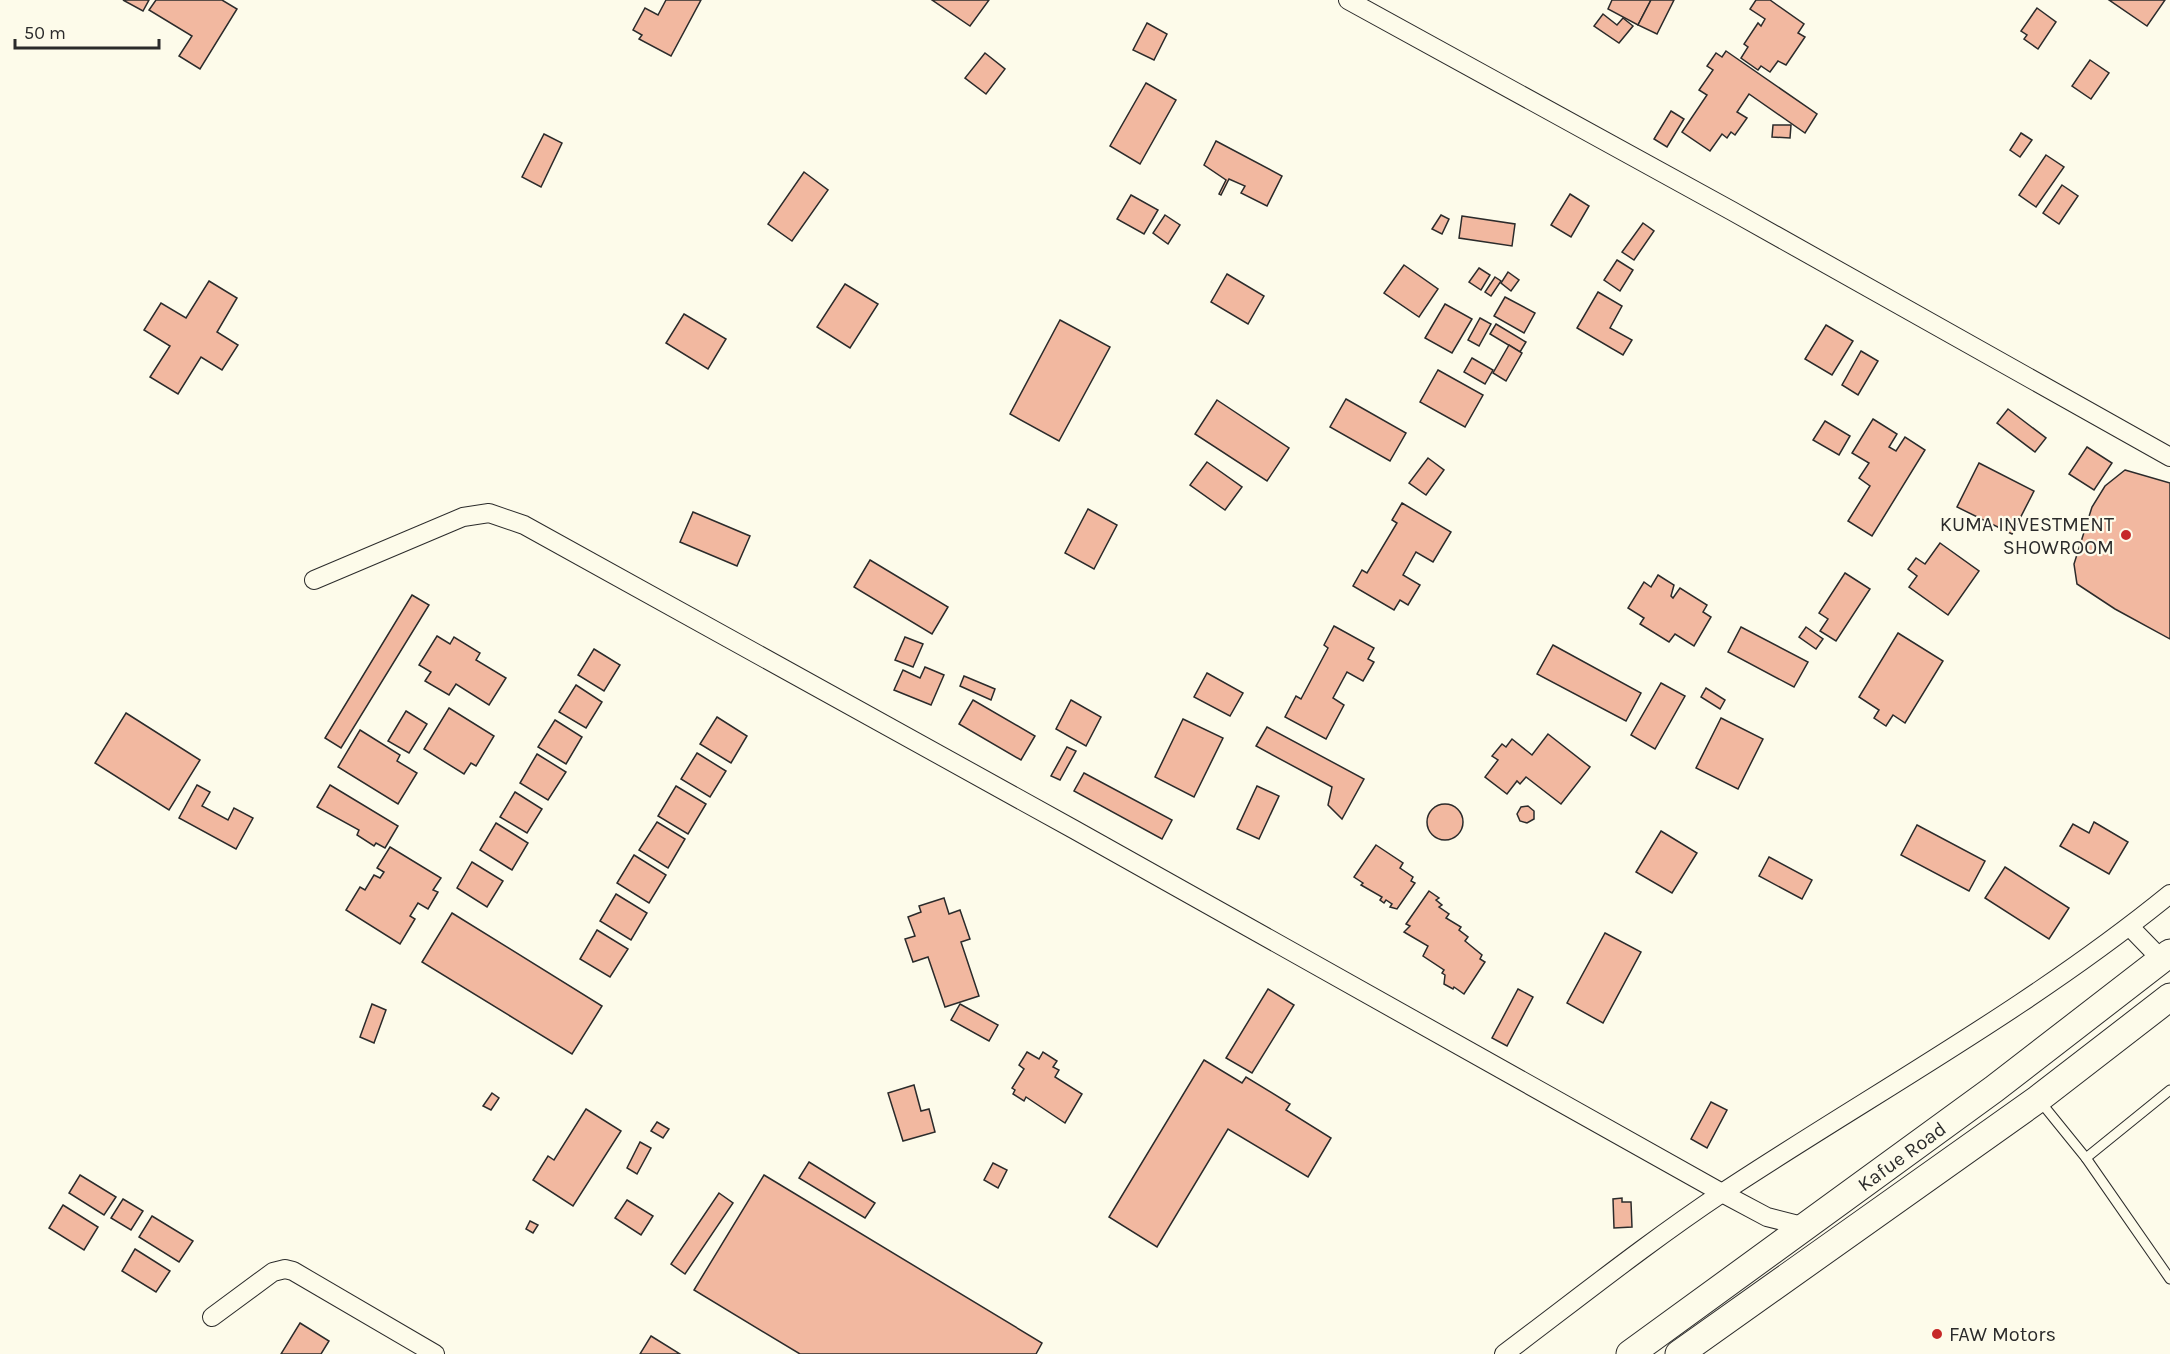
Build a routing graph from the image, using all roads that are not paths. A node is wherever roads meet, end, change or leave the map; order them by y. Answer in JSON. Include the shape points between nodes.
{"nodes":[{"id":1,"x":1348,"y":0,"type":"edge"},
{"id":2,"x":2170,"y":457,"type":"edge"},
{"id":3,"x":314,"y":580,"type":"dead end"},
{"id":4,"x":2170,"y":894,"type":"edge"},
{"id":5,"x":2130,"y":927,"type":"junction"},
{"id":6,"x":2166,"y":956,"type":"edge"},
{"id":7,"x":2170,"y":997,"type":"edge"},
{"id":8,"x":2170,"y":1090,"type":"edge"},
{"id":9,"x":2038,"y":1099,"type":"junction"},
{"id":10,"x":2086,"y":1158,"type":"junction"},
{"id":11,"x":1722,"y":1194,"type":"junction"},
{"id":12,"x":1806,"y":1227,"type":"junction"},
{"id":13,"x":2170,"y":1279,"type":"edge"},
{"id":14,"x":212,"y":1317,"type":"dead end"},
{"id":15,"x":435,"y":1354,"type":"edge"},
{"id":16,"x":1504,"y":1354,"type":"edge"},
{"id":17,"x":1630,"y":1354,"type":"edge"},
{"id":18,"x":1679,"y":1354,"type":"edge"}],
"edges":[{"from":1,"to":2,"type":"street"},
{"from":3,"to":11,"type":"street","via":[[463,517],[489,513],[524,525]]},
{"from":4,"to":5,"type":"street"},
{"from":5,"to":6,"type":"street"},
{"from":5,"to":11,"type":"street","via":[[2020,1005]]},
{"from":6,"to":12,"type":"main road","name":"Kafue Road"},
{"from":7,"to":9,"type":"main road","name":"Kafue Road"},
{"from":8,"to":10,"type":"lane"},
{"from":9,"to":10,"type":"lane"},
{"from":9,"to":18,"type":"main road","name":"Kafue Road"},
{"from":10,"to":13,"type":"lane"},
{"from":11,"to":12,"type":"street","via":[[1767,1217]]},
{"from":11,"to":16,"type":"street"},
{"from":12,"to":17,"type":"main road","name":"Kafue Road"},
{"from":14,"to":15,"type":"street","via":[[273,1272],[285,1269]]}]}
